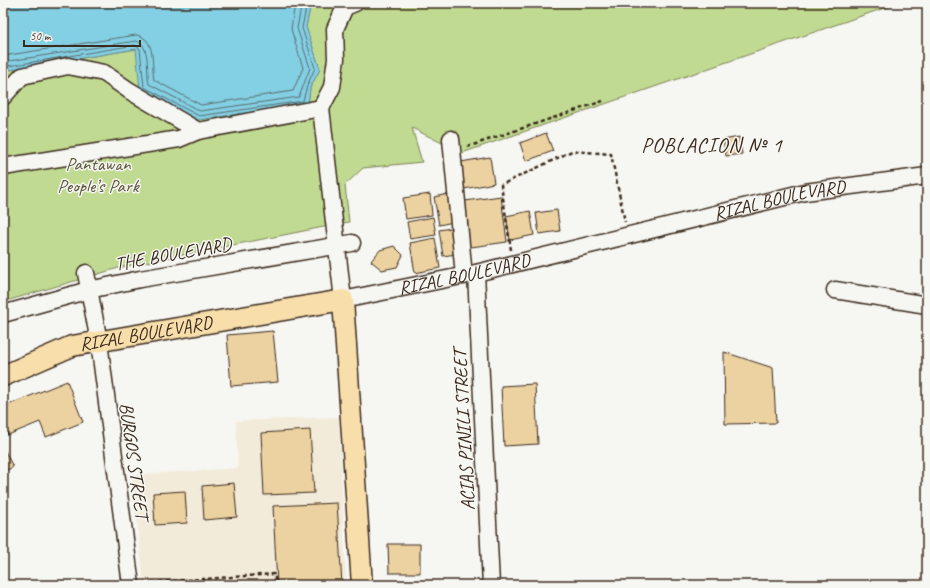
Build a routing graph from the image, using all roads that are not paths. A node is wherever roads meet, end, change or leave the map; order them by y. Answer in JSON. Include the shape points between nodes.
{"nodes":[{"id":1,"x":355,"y":3,"type":"edge"},
{"id":2,"x":3,"y":97,"type":"edge"},
{"id":3,"x":322,"y":108,"type":"junction"},
{"id":4,"x":198,"y":130,"type":"junction"},
{"id":5,"x":451,"y":146,"type":"road end"},
{"id":6,"x":3,"y":167,"type":"edge"},
{"id":7,"x":927,"y":176,"type":"edge"},
{"id":8,"x":345,"y":244,"type":"junction"},
{"id":9,"x":86,"y":273,"type":"dead end"},
{"id":10,"x":470,"y":274,"type":"junction"},
{"id":11,"x":89,"y":290,"type":"junction"},
{"id":12,"x":835,"y":290,"type":"dead end"},
{"id":13,"x":343,"y":300,"type":"junction"},
{"id":14,"x":927,"y":305,"type":"edge"},
{"id":15,"x":3,"y":314,"type":"edge"},
{"id":16,"x":99,"y":342,"type":"junction"},
{"id":17,"x":3,"y":376,"type":"edge"},
{"id":18,"x":131,"y":585,"type":"edge"},
{"id":19,"x":362,"y":585,"type":"edge"},
{"id":20,"x":491,"y":585,"type":"edge"}],
"edges":[{"from":1,"to":3,"type":"street","via":[[345,7],[335,29],[336,59],[332,88]]},
{"from":2,"to":4,"type":"street","via":[[22,76],[68,66],[104,73]]},
{"from":3,"to":4,"type":"street"},
{"from":3,"to":8,"type":"street"},
{"from":4,"to":6,"type":"street","via":[[179,139]]},
{"from":5,"to":10,"type":"street","name":"ACIAS PINILI STREET"},
{"from":7,"to":10,"type":"street","name":"RIZAL BOULEVARD","via":[[805,192]]},
{"from":8,"to":11,"type":"street","name":"THE BOULEVARD"},
{"from":8,"to":13,"type":"street"},
{"from":9,"to":11,"type":"street","name":"BURGOS STREET"},
{"from":10,"to":13,"type":"street","name":"RIZAL BOULEVARD"},
{"from":10,"to":20,"type":"street","name":"ACIAS PINILI STREET"},
{"from":11,"to":15,"type":"street","name":"THE BOULEVARD"},
{"from":11,"to":16,"type":"street","name":"BURGOS STREET"},
{"from":12,"to":14,"type":"street"},
{"from":13,"to":16,"type":"main road","name":"RIZAL BOULEVARD"},
{"from":13,"to":19,"type":"main road"},
{"from":16,"to":17,"type":"main road","name":"RIZAL BOULEVARD","via":[[72,346]]},
{"from":16,"to":18,"type":"street","name":"BURGOS STREET"}]}
